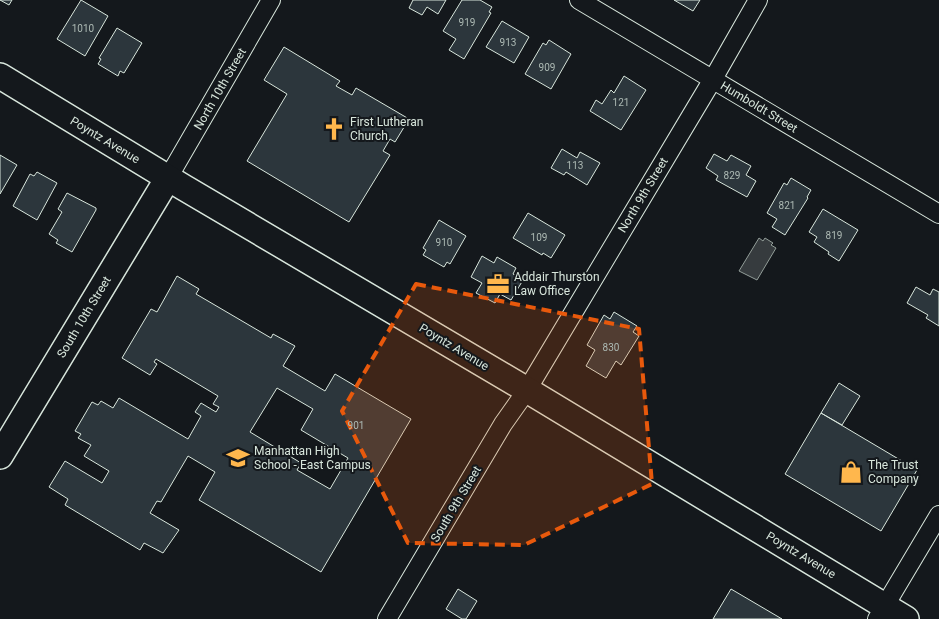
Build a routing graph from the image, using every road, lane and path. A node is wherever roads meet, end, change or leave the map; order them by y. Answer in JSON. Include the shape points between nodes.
{"nodes":[{"id":1,"x":271,"y":0,"type":"edge"},
{"id":2,"x":579,"y":0,"type":"edge"},
{"id":3,"x":758,"y":0,"type":"edge"},
{"id":4,"x":0,"y":76,"type":"edge"},
{"id":5,"x":712,"y":80,"type":"junction"},
{"id":6,"x":168,"y":178,"type":"junction"},
{"id":7,"x":939,"y":214,"type":"edge"},
{"id":8,"x":527,"y":390,"type":"junction"},
{"id":9,"x":0,"y":456,"type":"edge"},
{"id":10,"x":939,"y":515,"type":"edge"},
{"id":11,"x":881,"y":612,"type":"edge"},
{"id":12,"x":388,"y":619,"type":"edge"},
{"id":13,"x":906,"y":619,"type":"edge"}],
"edges":[{"from":1,"to":6,"type":"street","name":"North 10th Street"},
{"from":2,"to":5,"type":"street","name":"Humboldt Street"},
{"from":3,"to":5,"type":"street","name":"North 9th Street"},
{"from":4,"to":6,"type":"street","name":"Poyntz Avenue"},
{"from":5,"to":7,"type":"street","name":"Humboldt Street"},
{"from":5,"to":8,"type":"street","name":"North 9th Street"},
{"from":6,"to":8,"type":"street","name":"Poyntz Avenue"},
{"from":6,"to":9,"type":"street","name":"South 10th Street"},
{"from":8,"to":11,"type":"street","name":"Poyntz Avenue"},
{"from":8,"to":12,"type":"street","name":"South 9th Street","via":[[503,424]]},
{"from":10,"to":11,"type":"street"},
{"from":11,"to":13,"type":"street","name":"Poyntz Avenue"}]}
